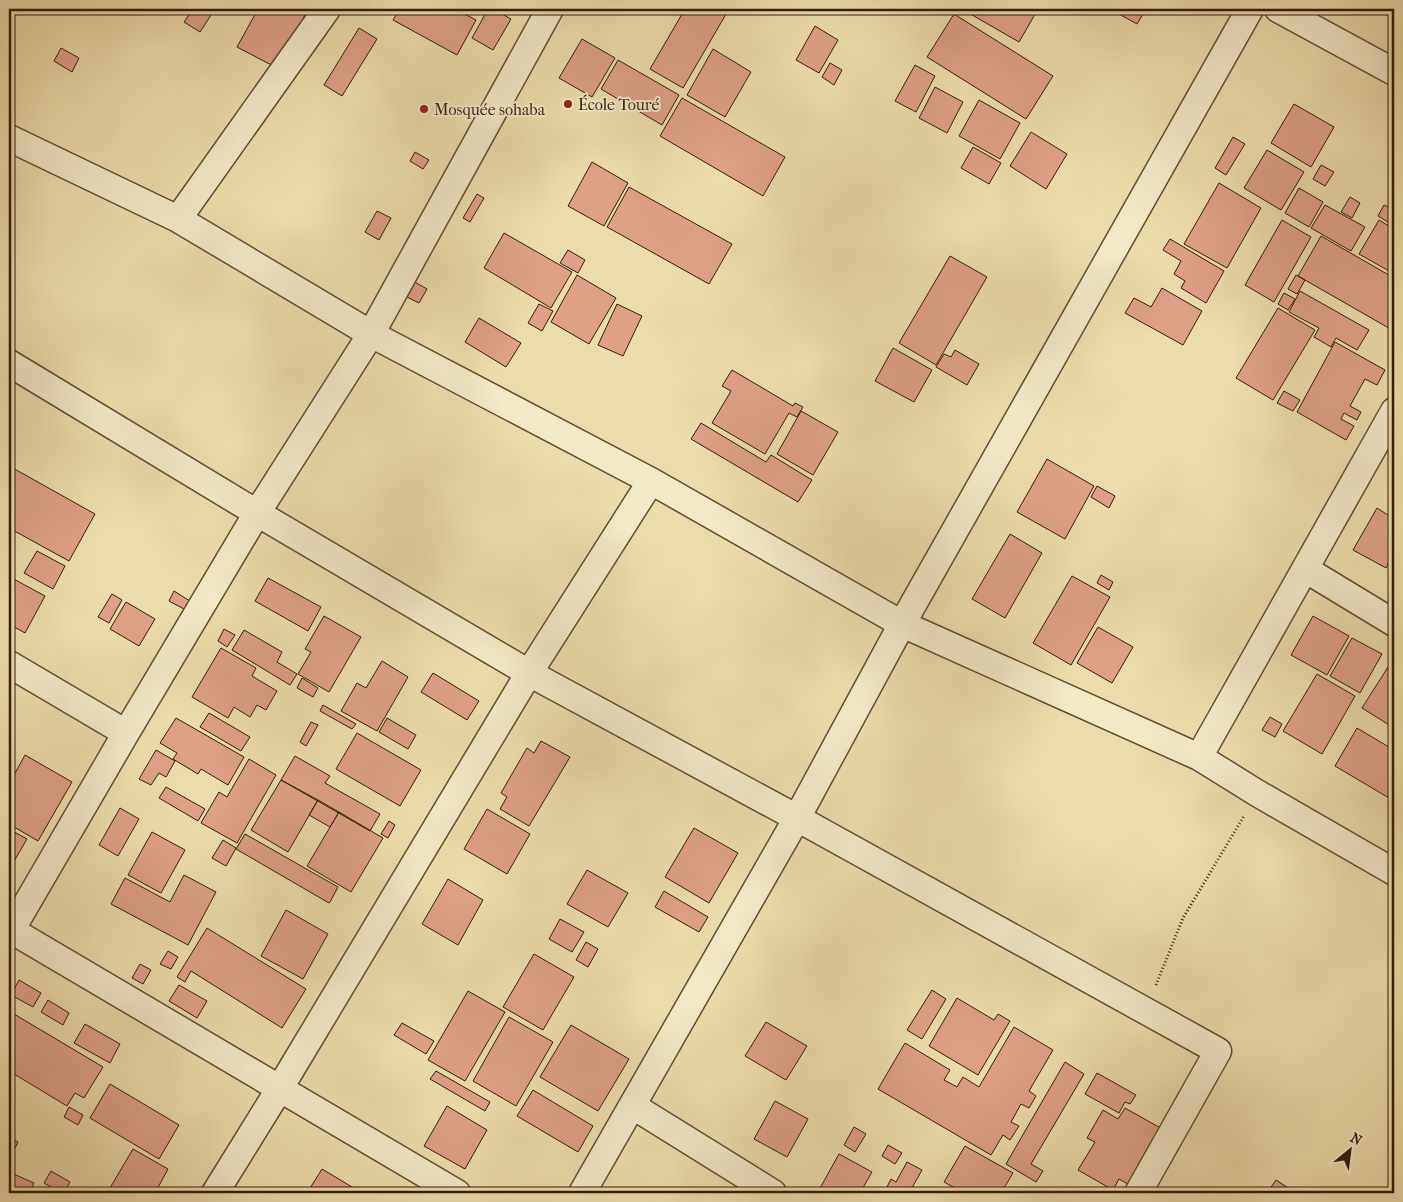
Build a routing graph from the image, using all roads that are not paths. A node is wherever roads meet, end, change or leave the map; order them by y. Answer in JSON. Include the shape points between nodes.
{"nodes":[{"id":1,"x":327,"y":9,"type":"edge"},
{"id":2,"x":550,"y":9,"type":"edge"},
{"id":3,"x":1250,"y":9,"type":"edge"},
{"id":4,"x":1278,"y":9,"type":"edge"},
{"id":5,"x":1394,"y":72,"type":"edge"},
{"id":6,"x":9,"y":138,"type":"edge"},
{"id":7,"x":178,"y":219,"type":"junction"},
{"id":8,"x":371,"y":334,"type":"junction"},
{"id":9,"x":9,"y":363,"type":"edge"},
{"id":10,"x":1394,"y":411,"type":"edge"},
{"id":11,"x":650,"y":481,"type":"junction"},
{"id":12,"x":257,"y":513,"type":"junction"},
{"id":13,"x":1306,"y":569,"type":"junction"},
{"id":14,"x":1394,"y":623,"type":"edge"},
{"id":15,"x":902,"y":624,"type":"junction"},
{"id":16,"x":9,"y":664,"type":"edge"},
{"id":17,"x":529,"y":673,"type":"junction"},
{"id":18,"x":126,"y":733,"type":"junction"},
{"id":19,"x":1199,"y":757,"type":"junction"},
{"id":20,"x":797,"y":818,"type":"junction"},
{"id":21,"x":1394,"y":872,"type":"edge"},
{"id":22,"x":10,"y":932,"type":"edge"},
{"id":23,"x":280,"y":1088,"type":"junction"},
{"id":24,"x":632,"y":1106,"type":"junction"},
{"id":25,"x":215,"y":1193,"type":"edge"},
{"id":26,"x":457,"y":1193,"type":"edge"},
{"id":27,"x":582,"y":1193,"type":"edge"},
{"id":28,"x":773,"y":1193,"type":"edge"},
{"id":29,"x":1138,"y":1193,"type":"edge"}],
"edges":[{"from":1,"to":7,"type":"street"},
{"from":2,"to":8,"type":"street"},
{"from":3,"to":15,"type":"street"},
{"from":4,"to":5,"type":"street"},
{"from":6,"to":7,"type":"street"},
{"from":7,"to":8,"type":"street"},
{"from":8,"to":11,"type":"street"},
{"from":8,"to":12,"type":"street"},
{"from":9,"to":12,"type":"street"},
{"from":10,"to":13,"type":"street"},
{"from":11,"to":15,"type":"street"},
{"from":11,"to":17,"type":"street"},
{"from":12,"to":17,"type":"street"},
{"from":12,"to":18,"type":"street"},
{"from":13,"to":14,"type":"street"},
{"from":13,"to":19,"type":"street"},
{"from":15,"to":19,"type":"street"},
{"from":15,"to":20,"type":"street"},
{"from":16,"to":18,"type":"street"},
{"from":17,"to":20,"type":"street"},
{"from":17,"to":23,"type":"street"},
{"from":18,"to":22,"type":"street"},
{"from":19,"to":21,"type":"street"},
{"from":20,"to":24,"type":"street"},
{"from":20,"to":29,"type":"street","via":[[1218,1051]]},
{"from":22,"to":23,"type":"street"},
{"from":23,"to":25,"type":"street"},
{"from":23,"to":26,"type":"street"},
{"from":24,"to":27,"type":"street"},
{"from":24,"to":28,"type":"street"}]}
